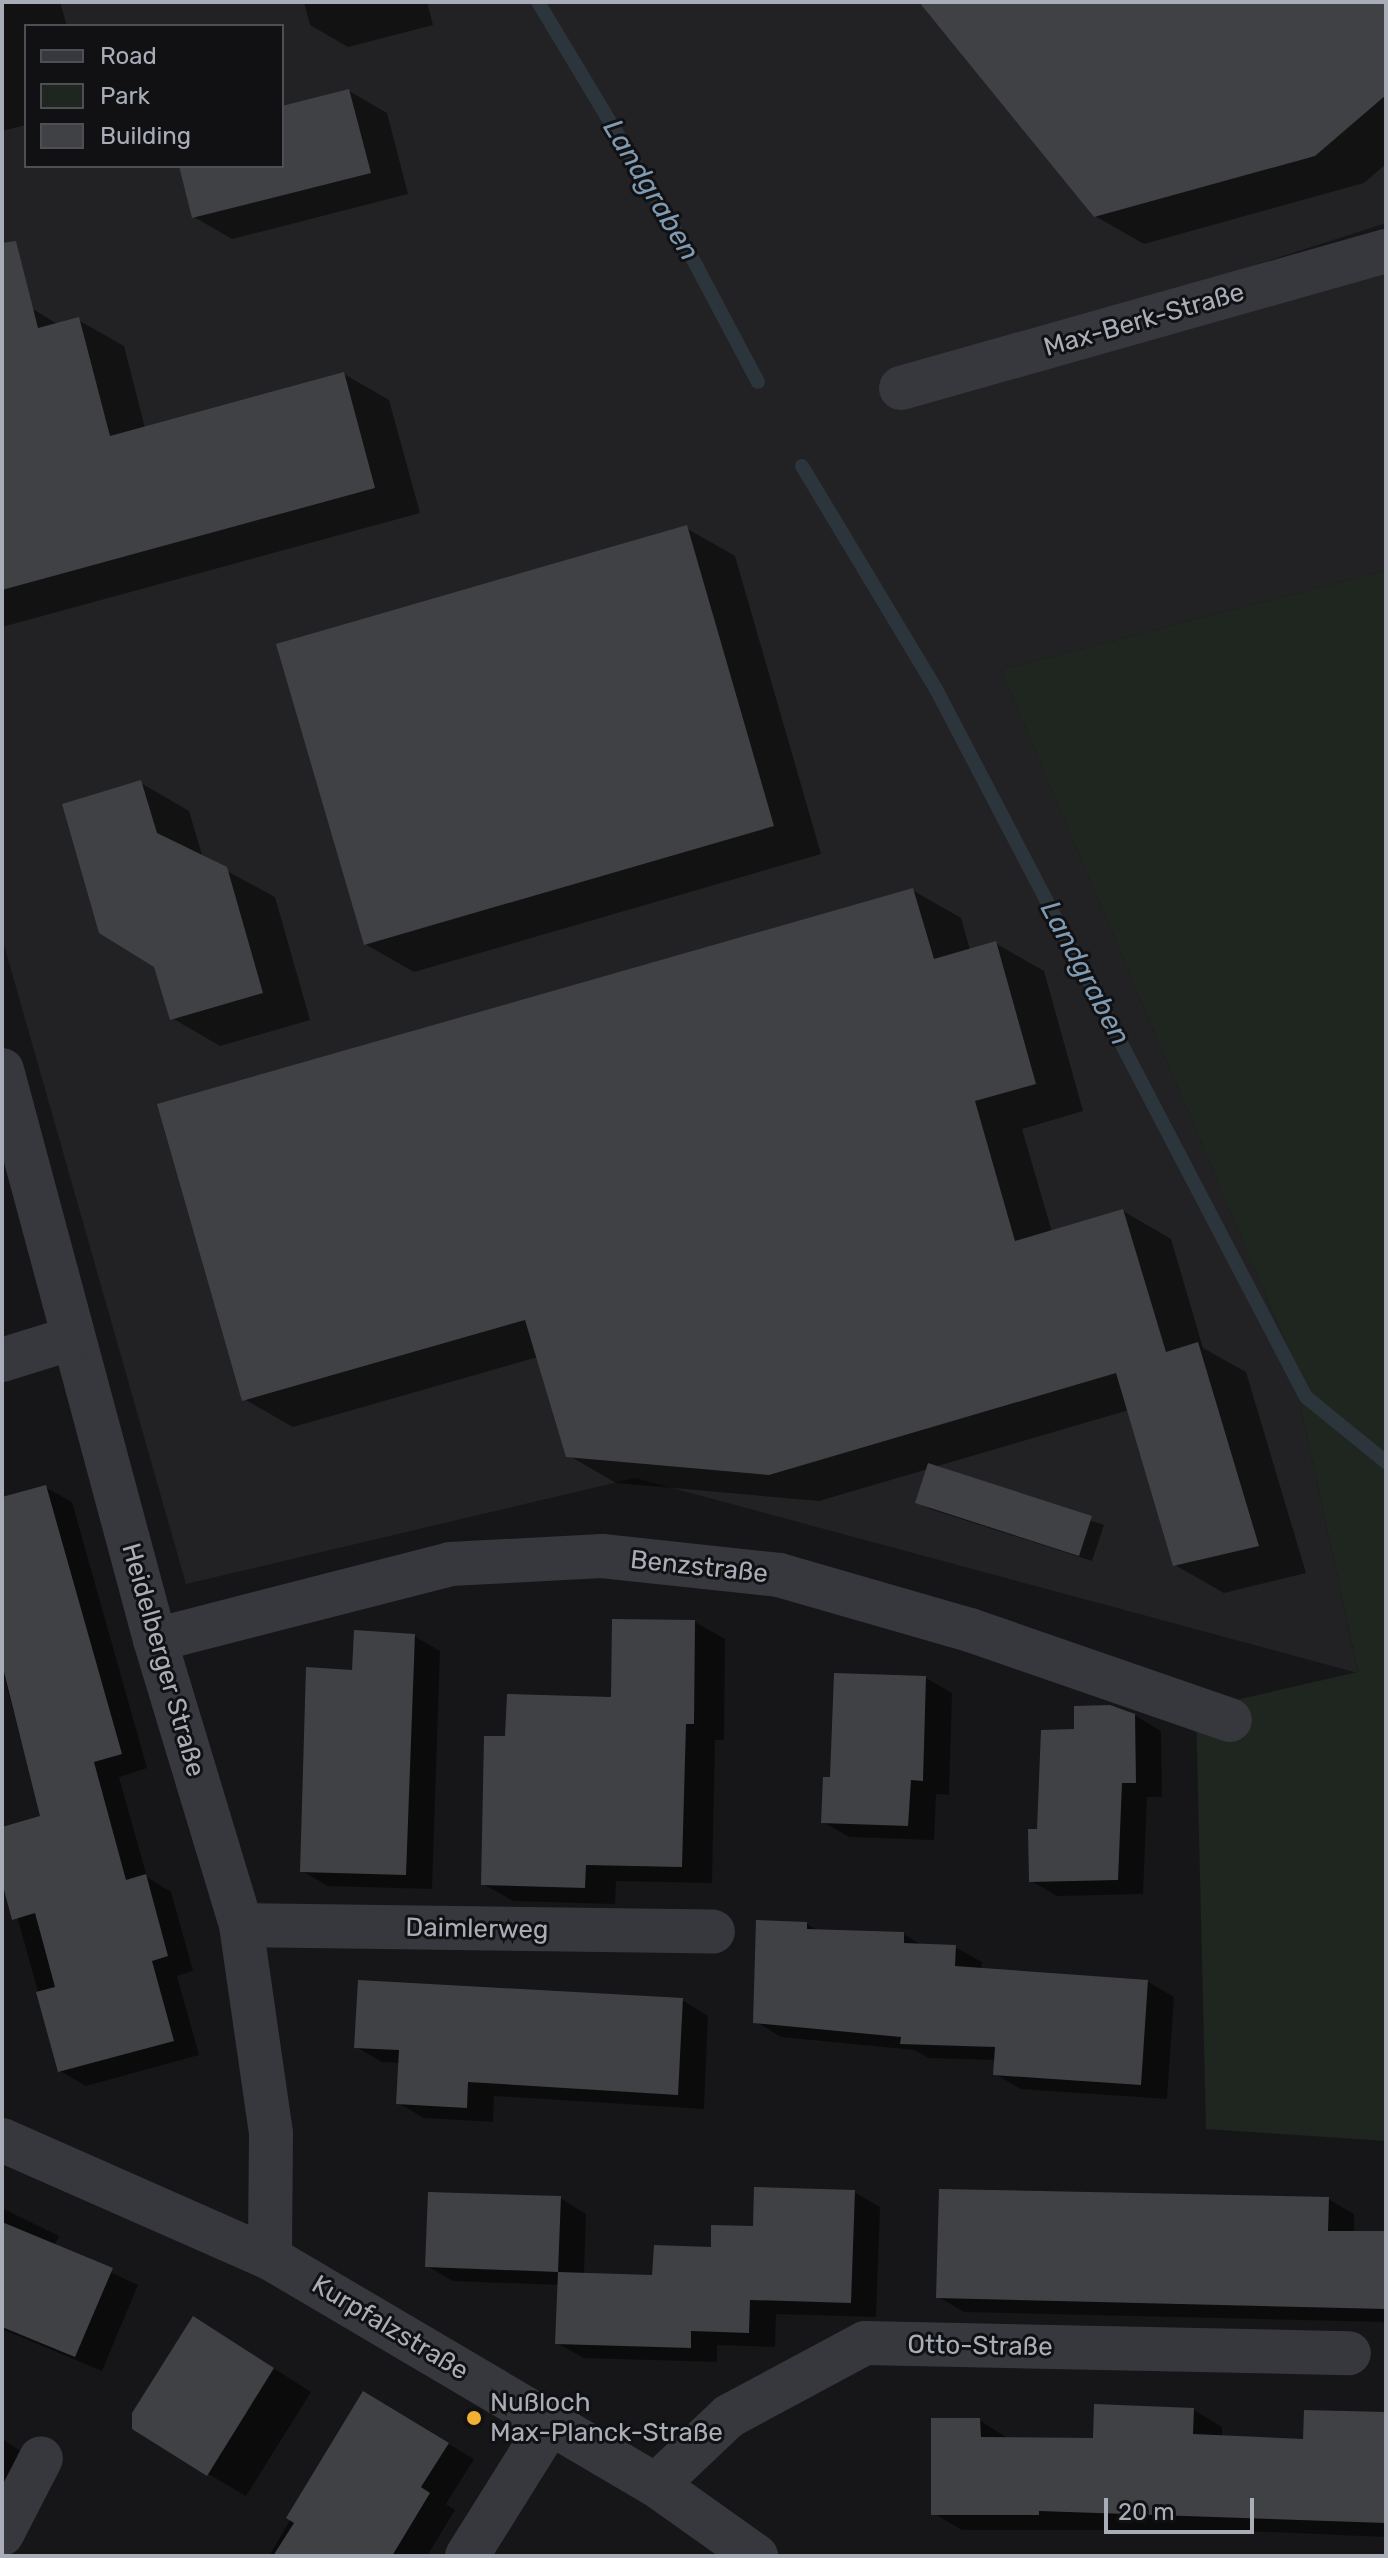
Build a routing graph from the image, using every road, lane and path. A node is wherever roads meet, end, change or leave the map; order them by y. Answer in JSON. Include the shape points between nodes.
{"nodes":[{"id":1,"x":1386,"y":251,"type":"edge"},
{"id":2,"x":901,"y":388,"type":"dead end"},
{"id":3,"x":2,"y":1070,"type":"edge"},
{"id":4,"x":72,"y":1338,"type":"junction"},
{"id":5,"x":2,"y":1360,"type":"edge"},
{"id":6,"x":155,"y":1640,"type":"junction"},
{"id":7,"x":1230,"y":1720,"type":"dead end"},
{"id":8,"x":241,"y":1925,"type":"junction"},
{"id":9,"x":713,"y":1932,"type":"dead end"},
{"id":10,"x":2,"y":2140,"type":"edge"},
{"id":11,"x":270,"y":2258,"type":"junction"},
{"id":12,"x":1349,"y":2353,"type":"dead end"},
{"id":13,"x":550,"y":2423,"type":"junction"},
{"id":14,"x":41,"y":2458,"type":"dead end"},
{"id":15,"x":656,"y":2485,"type":"junction"},
{"id":16,"x":2,"y":2534,"type":"edge"},
{"id":17,"x":467,"y":2556,"type":"edge"},
{"id":18,"x":756,"y":2556,"type":"edge"}],
"edges":[{"from":1,"to":2,"type":"street","name":"Max-Berk-Straße"},
{"from":3,"to":4,"type":"street","name":"Heidelberger Straße"},
{"from":4,"to":5,"type":"street"},
{"from":4,"to":6,"type":"street","name":"Heidelberger Straße"},
{"from":6,"to":7,"type":"street","name":"Benzstraße","via":[[450,1564],[602,1556],[779,1575],[970,1630]]},
{"from":6,"to":8,"type":"street","name":"Heidelberger Straße"},
{"from":8,"to":9,"type":"street","name":"Daimlerweg"},
{"from":8,"to":11,"type":"street","name":"Heidelberger Straße","via":[[271,2134]]},
{"from":10,"to":11,"type":"street","name":"Kurpfalzstraße"},
{"from":11,"to":13,"type":"street","name":"Kurpfalzstraße"},
{"from":12,"to":15,"type":"street","name":"Otto-Straße","via":[[865,2343],[729,2416]]},
{"from":13,"to":15,"type":"street","name":"Kurpfalzstraße"},
{"from":13,"to":17,"type":"street"},
{"from":14,"to":16,"type":"street"},
{"from":15,"to":18,"type":"street","name":"Kurpfalzstraße"}]}
